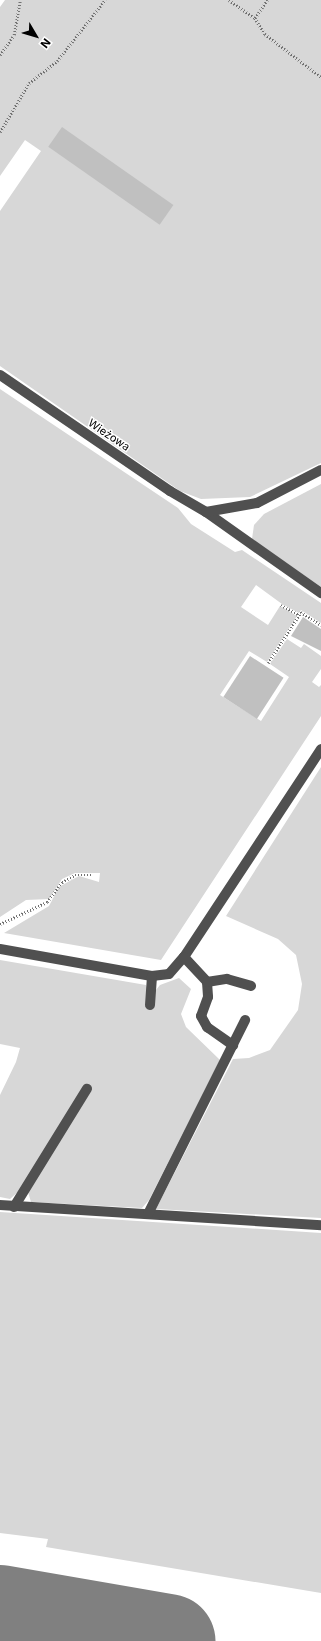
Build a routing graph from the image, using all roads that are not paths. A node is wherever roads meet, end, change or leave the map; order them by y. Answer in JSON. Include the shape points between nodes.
{"nodes":[{"id":1,"x":0,"y":375,"type":"edge"},
{"id":2,"x":321,"y":470,"type":"edge"},
{"id":3,"x":206,"y":512,"type":"junction"},
{"id":4,"x":321,"y":593,"type":"edge"},
{"id":5,"x":321,"y":749,"type":"edge"},
{"id":6,"x":0,"y":950,"type":"edge"},
{"id":7,"x":184,"y":957,"type":"junction"},
{"id":8,"x":152,"y":976,"type":"junction"},
{"id":9,"x":207,"y":982,"type":"junction"},
{"id":10,"x":251,"y":986,"type":"dead end"},
{"id":11,"x":150,"y":1005,"type":"dead end"},
{"id":12,"x":245,"y":1020,"type":"dead end"},
{"id":13,"x":233,"y":1045,"type":"junction"},
{"id":14,"x":86,"y":1089,"type":"dead end"},
{"id":15,"x":0,"y":1205,"type":"edge"},
{"id":16,"x":14,"y":1207,"type":"junction"},
{"id":17,"x":148,"y":1214,"type":"junction"},
{"id":18,"x":321,"y":1225,"type":"edge"}],
"edges":[{"from":1,"to":3,"type":"lane","name":"Wieżowa","via":[[170,491]]},
{"from":2,"to":3,"type":"lane","via":[[257,503]]},
{"from":3,"to":4,"type":"lane","name":"Wieżowa"},
{"from":5,"to":7,"type":"lane"},
{"from":6,"to":8,"type":"lane"},
{"from":7,"to":8,"type":"lane","via":[[169,974]]},
{"from":7,"to":9,"type":"lane"},
{"from":8,"to":11,"type":"lane"},
{"from":9,"to":10,"type":"lane","via":[[227,979]]},
{"from":9,"to":13,"type":"lane","via":[[208,997],[201,1016],[207,1027]]},
{"from":12,"to":13,"type":"lane"},
{"from":13,"to":17,"type":"lane"},
{"from":14,"to":16,"type":"lane"},
{"from":15,"to":16,"type":"lane"},
{"from":16,"to":17,"type":"lane"},
{"from":17,"to":18,"type":"lane"}]}
